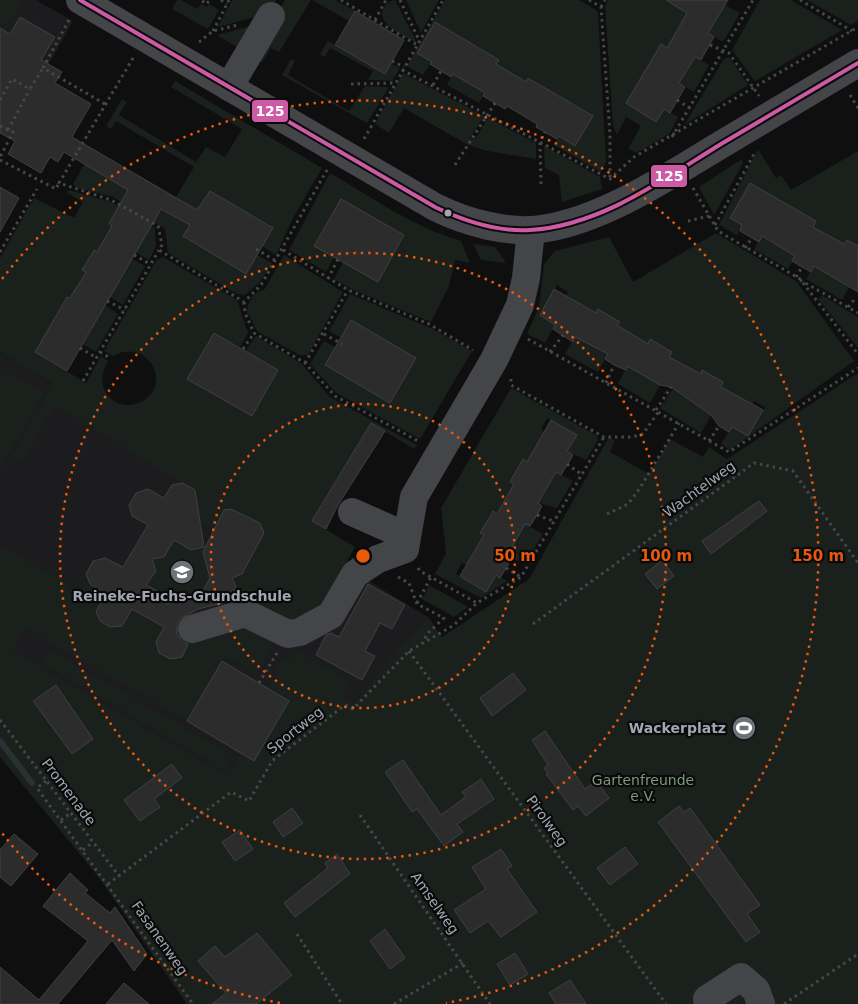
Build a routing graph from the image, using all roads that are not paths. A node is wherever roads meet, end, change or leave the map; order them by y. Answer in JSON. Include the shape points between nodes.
{"nodes":[{"id":1,"x":76,"y":7,"type":"edge"},
{"id":2,"x":271,"y":16,"type":"dead end"},
{"id":3,"x":858,"y":63,"type":"edge"},
{"id":4,"x":229,"y":86,"type":"junction"},
{"id":5,"x":531,"y":230,"type":"junction"},
{"id":6,"x":352,"y":512,"type":"dead end"},
{"id":7,"x":406,"y":543,"type":"junction"},
{"id":8,"x":192,"y":629,"type":"dead end"},
{"id":9,"x":708,"y":1004,"type":"edge"},
{"id":10,"x":761,"y":1004,"type":"edge"}],
"edges":[{"from":1,"to":4,"type":"street"},
{"from":2,"to":4,"type":"street"},
{"from":3,"to":5,"type":"street","via":[[682,168],[602,211],[563,225]]},
{"from":4,"to":5,"type":"street","via":[[448,214]]},
{"from":5,"to":7,"type":"street","via":[[526,278],[502,368],[439,452],[414,497]]},
{"from":6,"to":7,"type":"street"},
{"from":7,"to":8,"type":"street","via":[[355,574],[330,615],[300,632],[288,634],[245,613]]},
{"from":9,"to":10,"type":"street","via":[[707,999],[741,977],[756,990]]}]}
